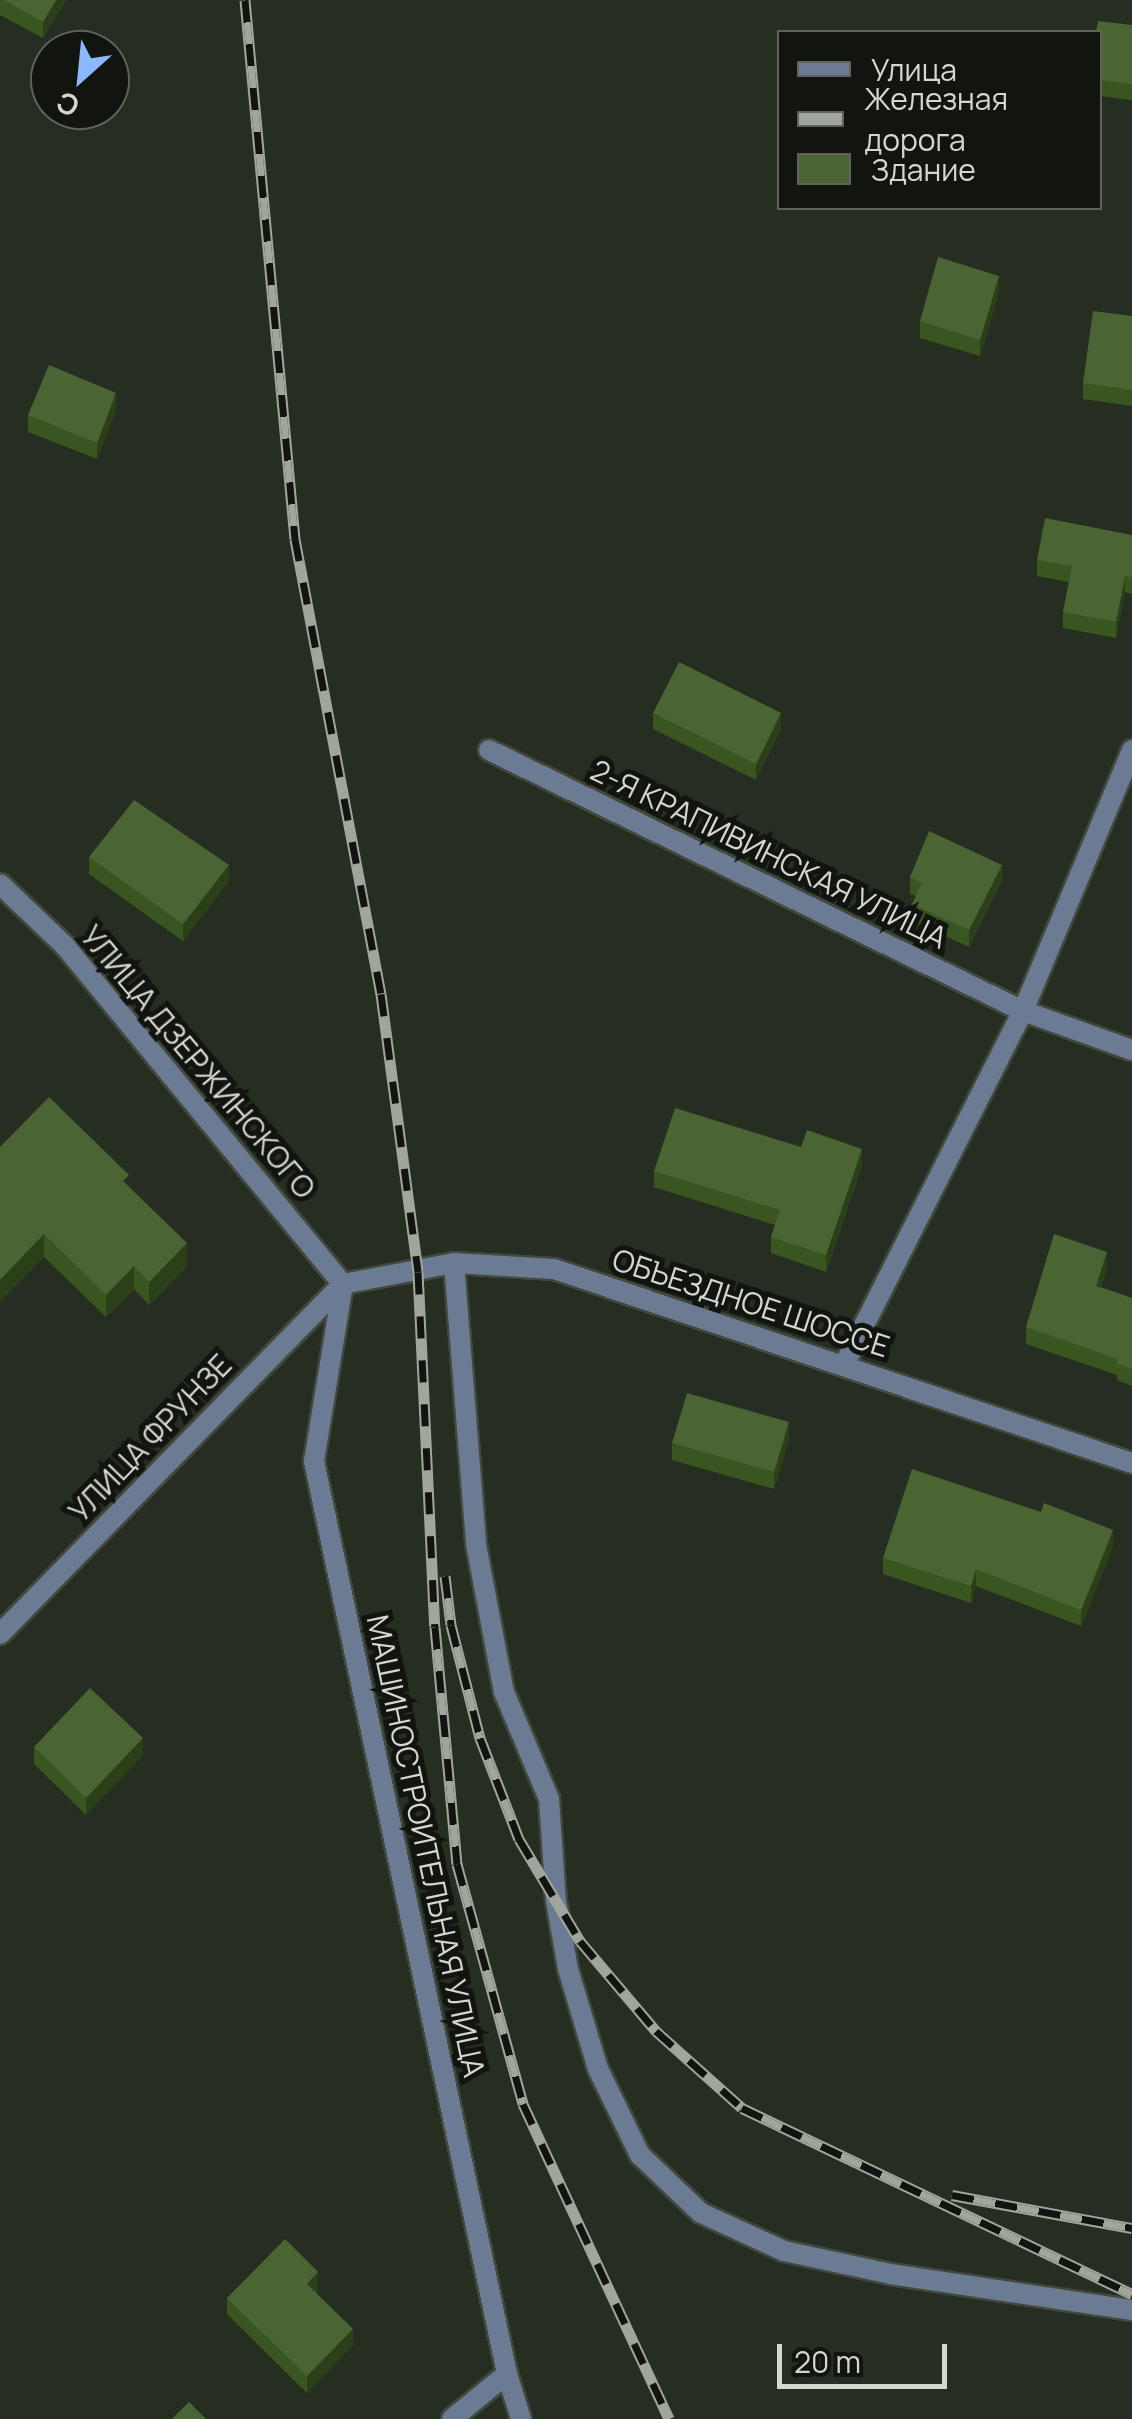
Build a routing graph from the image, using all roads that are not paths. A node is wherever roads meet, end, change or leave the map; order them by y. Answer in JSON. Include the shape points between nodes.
{"nodes":[{"id":1,"x":489,"y":750,"type":"dead end"},
{"id":2,"x":1132,"y":750,"type":"edge"},
{"id":3,"x":0,"y":884,"type":"edge"},
{"id":4,"x":1023,"y":1011,"type":"junction"},
{"id":5,"x":1132,"y":1050,"type":"edge"},
{"id":6,"x":454,"y":1263,"type":"junction"},
{"id":7,"x":343,"y":1284,"type":"junction"},
{"id":8,"x":844,"y":1365,"type":"junction"},
{"id":9,"x":1132,"y":1463,"type":"edge"},
{"id":10,"x":0,"y":1634,"type":"edge"},
{"id":11,"x":1132,"y":2310,"type":"edge"},
{"id":12,"x":507,"y":2374,"type":"junction"},
{"id":13,"x":452,"y":2419,"type":"edge"},
{"id":14,"x":520,"y":2419,"type":"edge"}],
"edges":[{"from":1,"to":4,"type":"street","name":"2-Я КРАПИВИНСКАЯ УЛИЦА"},
{"from":2,"to":4,"type":"street"},
{"from":3,"to":7,"type":"street","name":"УЛИЦА ДЗЕРЖИНСКОГО","via":[[65,946]]},
{"from":4,"to":5,"type":"street","name":"2-Я КРАПИВИНСКАЯ УЛИЦА"},
{"from":4,"to":8,"type":"street"},
{"from":6,"to":7,"type":"street","name":"ОБЪЕЗДНОЕ ШОССЕ"},
{"from":6,"to":8,"type":"street","name":"ОБЪЕЗДНОЕ ШОССЕ","via":[[554,1269]]},
{"from":6,"to":11,"type":"street","via":[[476,1544],[504,1692],[549,1799],[556,1901],[592,2052],[640,2155],[701,2213],[784,2251]]},
{"from":7,"to":10,"type":"street","name":"УЛИЦА ФРУНЗЕ"},
{"from":7,"to":12,"type":"street","name":"МАШИНОСТРОИТЕЛЬНАЯ УЛИЦА","via":[[314,1461]]},
{"from":8,"to":9,"type":"street","name":"ОБЪЕЗДНОЕ ШОССЕ"},
{"from":12,"to":13,"type":"street"},
{"from":12,"to":14,"type":"street","name":"МАШИНОСТРОИТЕЛЬНАЯ УЛИЦА"}]}
